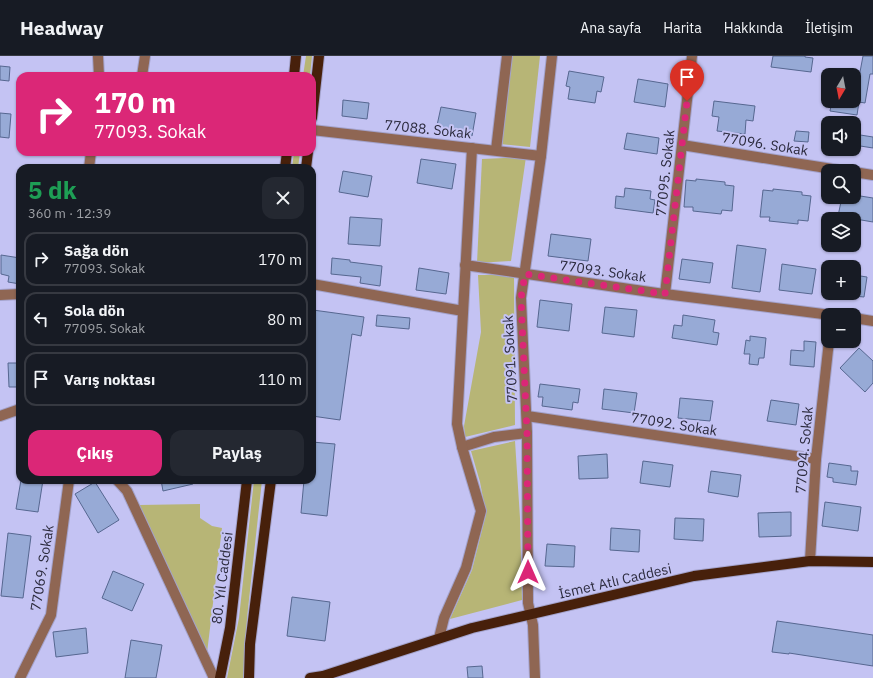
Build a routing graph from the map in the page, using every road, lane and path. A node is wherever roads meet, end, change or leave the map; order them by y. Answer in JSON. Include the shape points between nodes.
{"nodes":[{"id":1,"x":98,"y":56,"type":"edge"},
{"id":2,"x":145,"y":56,"type":"edge"},
{"id":3,"x":296,"y":56,"type":"edge"},
{"id":4,"x":319,"y":56,"type":"edge"},
{"id":5,"x":506,"y":56,"type":"edge"},
{"id":6,"x":552,"y":56,"type":"edge"},
{"id":7,"x":692,"y":56,"type":"edge"},
{"id":8,"x":99,"y":72,"type":"edge"},
{"id":9,"x":143,"y":72,"type":"edge"},
{"id":10,"x":294,"y":72,"type":"edge"},
{"id":11,"x":316,"y":83,"type":"edge"},
{"id":12,"x":316,"y":130,"type":"edge"},
{"id":13,"x":682,"y":145,"type":"junction"},
{"id":14,"x":472,"y":148,"type":"junction"},
{"id":15,"x":496,"y":150,"type":"junction"},
{"id":16,"x":541,"y":156,"type":"junction"},
{"id":17,"x":821,"y":167,"type":"edge"},
{"id":18,"x":861,"y":173,"type":"edge"},
{"id":19,"x":873,"y":175,"type":"edge"},
{"id":20,"x":465,"y":265,"type":"junction"},
{"id":21,"x":525,"y":274,"type":"junction"},
{"id":22,"x":316,"y":285,"type":"edge"},
{"id":23,"x":16,"y":294,"type":"edge"},
{"id":24,"x":665,"y":294,"type":"junction"},
{"id":25,"x":0,"y":295,"type":"edge"},
{"id":26,"x":463,"y":312,"type":"junction"},
{"id":27,"x":821,"y":314,"type":"edge"},
{"id":28,"x":861,"y":319,"type":"edge"},
{"id":29,"x":873,"y":321,"type":"edge"},
{"id":30,"x":828,"y":348,"type":"edge"},
{"id":31,"x":16,"y":410,"type":"edge"},
{"id":32,"x":0,"y":416,"type":"edge"},
{"id":33,"x":527,"y":416,"type":"junction"},
{"id":34,"x":527,"y":433,"type":"junction"},
{"id":35,"x":462,"y":447,"type":"junction"},
{"id":36,"x":816,"y":460,"type":"junction"},
{"id":37,"x":68,"y":484,"type":"edge"},
{"id":38,"x":121,"y":484,"type":"edge"},
{"id":39,"x":247,"y":484,"type":"edge"},
{"id":40,"x":270,"y":484,"type":"edge"},
{"id":41,"x":810,"y":562,"type":"junction"},
{"id":42,"x":873,"y":562,"type":"edge"},
{"id":43,"x":531,"y":615,"type":"junction"},
{"id":44,"x":439,"y":638,"type":"junction"},
{"id":45,"x":320,"y":677,"type":"edge"},
{"id":46,"x":20,"y":678,"type":"edge"},
{"id":47,"x":220,"y":678,"type":"edge"},
{"id":48,"x":249,"y":678,"type":"edge"},
{"id":49,"x":310,"y":678,"type":"edge"},
{"id":50,"x":535,"y":678,"type":"edge"}],
"edges":[{"from":1,"to":8,"type":"street"},
{"from":2,"to":9,"type":"street"},
{"from":3,"to":10,"type":"main road"},
{"from":4,"to":11,"type":"main road"},
{"from":5,"to":15,"type":"street"},
{"from":6,"to":16,"type":"street","name":"77091. Sokak"},
{"from":7,"to":13,"type":"street","name":"77095. Sokak"},
{"from":12,"to":14,"type":"street","name":"77088. Sokak"},
{"from":13,"to":17,"type":"street","name":"77096. Sokak"},
{"from":13,"to":24,"type":"street","name":"77095. Sokak"},
{"from":14,"to":15,"type":"street","name":"77088. Sokak"},
{"from":14,"to":20,"type":"street"},
{"from":15,"to":16,"type":"street","name":"77088. Sokak"},
{"from":16,"to":21,"type":"street","name":"77091. Sokak"},
{"from":18,"to":19,"type":"street"},
{"from":20,"to":21,"type":"street","name":"77093. Sokak"},
{"from":20,"to":26,"type":"street"},
{"from":21,"to":24,"type":"street","name":"77093. Sokak"},
{"from":21,"to":33,"type":"street","name":"77091. Sokak","via":[[521,298]]},
{"from":22,"to":26,"type":"street"},
{"from":23,"to":25,"type":"street"},
{"from":24,"to":27,"type":"street","name":"77093. Sokak"},
{"from":26,"to":35,"type":"street","via":[[457,424]]},
{"from":28,"to":29,"type":"street"},
{"from":30,"to":36,"type":"street","name":"77094. Sokak"},
{"from":31,"to":32,"type":"street"},
{"from":33,"to":34,"type":"street","name":"77091. Sokak"},
{"from":33,"to":36,"type":"street","name":"77092. Sokak"},
{"from":34,"to":35,"type":"street","via":[[494,437]]},
{"from":34,"to":43,"type":"street","name":"77091. Sokak","via":[[528,603]]},
{"from":35,"to":44,"type":"street","via":[[481,511],[466,568],[444,618]]},
{"from":36,"to":41,"type":"street","name":"77094. Sokak"},
{"from":37,"to":46,"type":"street","name":"77069. Sokak","via":[[51,615]]},
{"from":38,"to":47,"type":"street","via":[[128,490],[213,676]]},
{"from":39,"to":47,"type":"main road","name":"80. Yıl Caddesi","via":[[230,628]]},
{"from":40,"to":48,"type":"main road","via":[[250,644]]},
{"from":41,"to":42,"type":"main road","name":"İsmet Atlı Caddesi"},
{"from":41,"to":43,"type":"main road","name":"İsmet Atlı Caddesi","via":[[694,576]]},
{"from":43,"to":44,"type":"main road","name":"İsmet Atlı Caddesi"},
{"from":43,"to":50,"type":"street","name":"77091. Sokak"},
{"from":44,"to":45,"type":"main road","name":"İsmet Atlı Caddesi"},
{"from":45,"to":49,"type":"main road","name":"İsmet Atlı Caddesi"}]}
